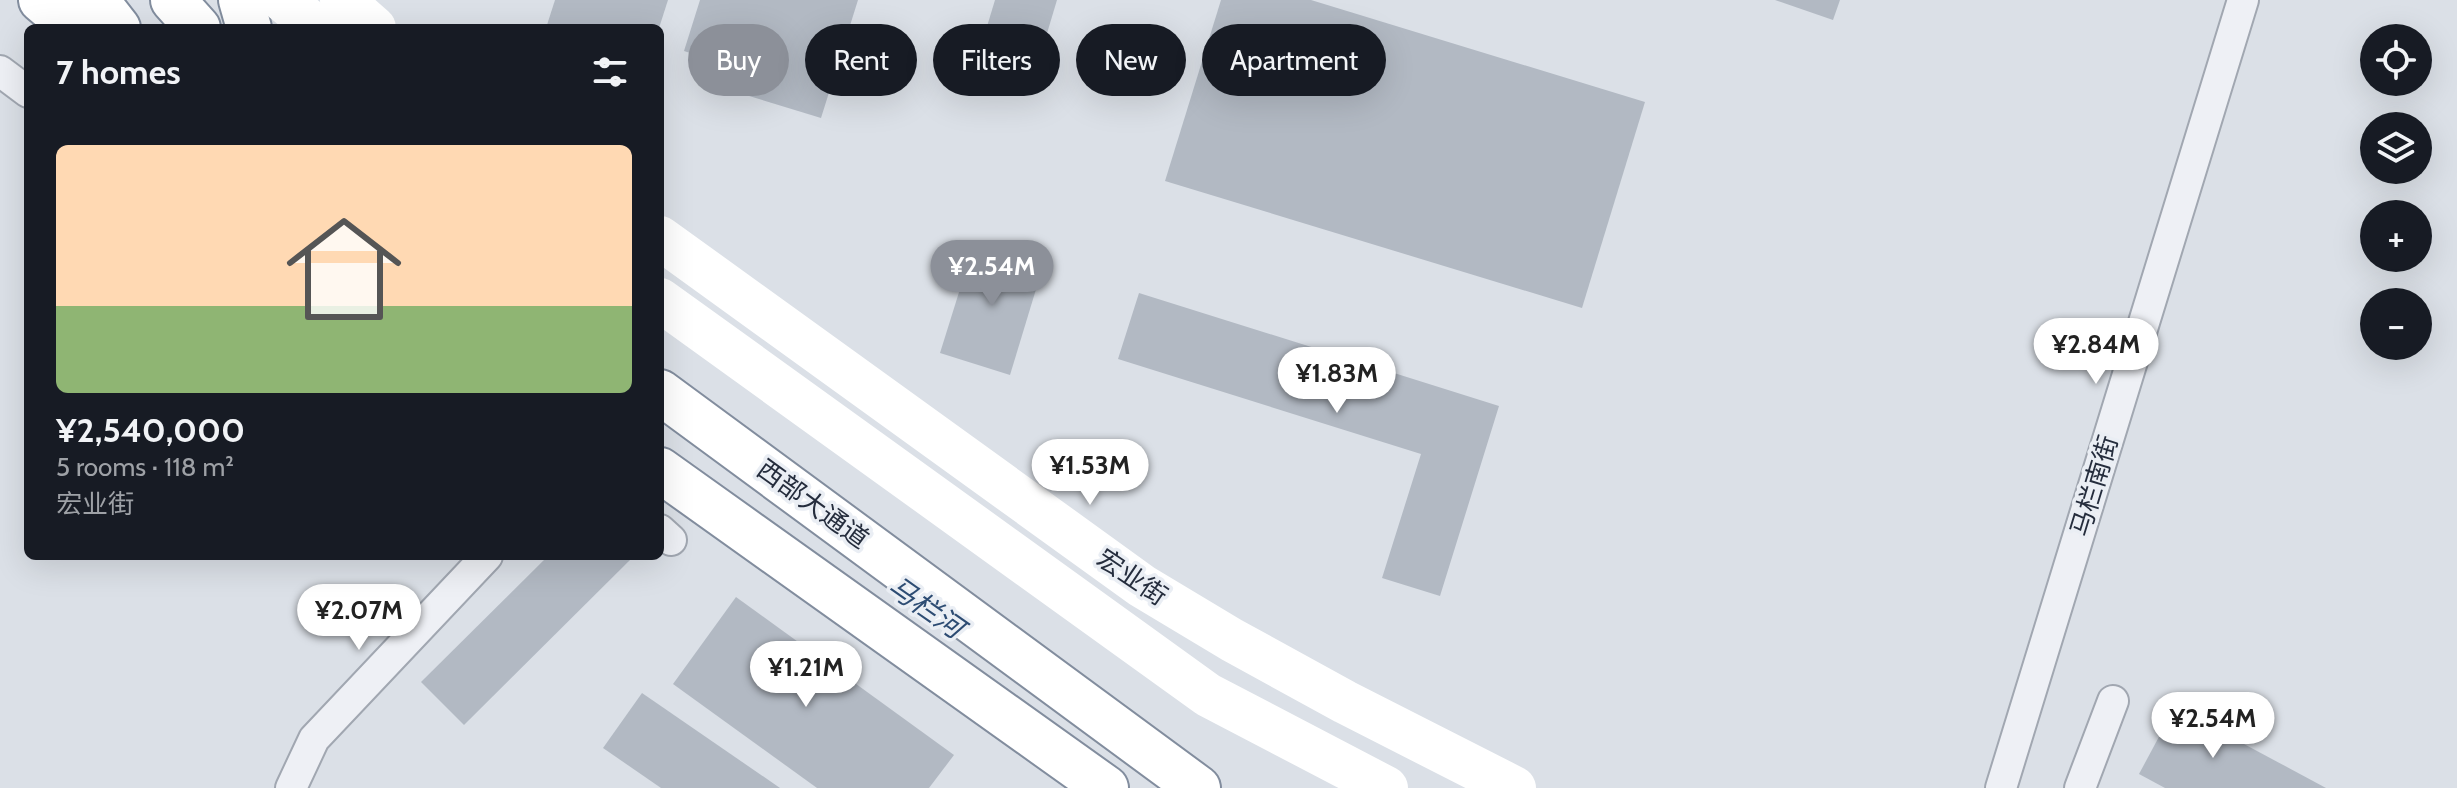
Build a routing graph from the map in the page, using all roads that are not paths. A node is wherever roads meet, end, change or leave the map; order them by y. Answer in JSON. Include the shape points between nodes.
{"nodes":[{"id":1,"x":41,"y":0,"type":"edge"},
{"id":2,"x":96,"y":0,"type":"edge"},
{"id":3,"x":173,"y":0,"type":"edge"},
{"id":4,"x":241,"y":0,"type":"edge"},
{"id":5,"x":283,"y":0,"type":"edge"},
{"id":6,"x":342,"y":0,"type":"edge"},
{"id":7,"x":2243,"y":0,"type":"edge"},
{"id":8,"x":69,"y":24,"type":"edge"},
{"id":9,"x":115,"y":24,"type":"edge"},
{"id":10,"x":194,"y":24,"type":"edge"},
{"id":11,"x":248,"y":24,"type":"edge"},
{"id":12,"x":312,"y":24,"type":"edge"},
{"id":13,"x":369,"y":24,"type":"edge"},
{"id":14,"x":0,"y":71,"type":"edge"},
{"id":15,"x":24,"y":89,"type":"edge"},
{"id":16,"x":664,"y":241,"type":"edge"},
{"id":17,"x":664,"y":303,"type":"edge"},
{"id":18,"x":664,"y":395,"type":"edge"},
{"id":19,"x":664,"y":473,"type":"edge"},
{"id":20,"x":483,"y":560,"type":"edge"},
{"id":21,"x":2113,"y":701,"type":"dead end"},
{"id":22,"x":291,"y":788,"type":"edge"},
{"id":23,"x":1106,"y":788,"type":"edge"},
{"id":24,"x":1198,"y":788,"type":"edge"},
{"id":25,"x":1386,"y":788,"type":"edge"},
{"id":26,"x":1514,"y":788,"type":"edge"},
{"id":27,"x":2001,"y":788,"type":"edge"},
{"id":28,"x":2080,"y":788,"type":"edge"}],
"edges":[{"from":1,"to":8,"type":"main road"},
{"from":2,"to":9,"type":"main road"},
{"from":3,"to":10,"type":"main road"},
{"from":4,"to":11,"type":"main road"},
{"from":5,"to":12,"type":"main road"},
{"from":6,"to":13,"type":"main road"},
{"from":7,"to":27,"type":"street","name":"马栏南街"},
{"from":14,"to":15,"type":"street"},
{"from":16,"to":26,"type":"main road","name":"宏业街","via":[[1142,586],[1333,695]]},
{"from":17,"to":25,"type":"main road","name":"宏业街","via":[[1208,695]]},
{"from":18,"to":24,"type":"main road","name":"西部大通道"},
{"from":19,"to":23,"type":"main road"},
{"from":20,"to":22,"type":"street","via":[[314,739]]},
{"from":21,"to":28,"type":"street"}]}
